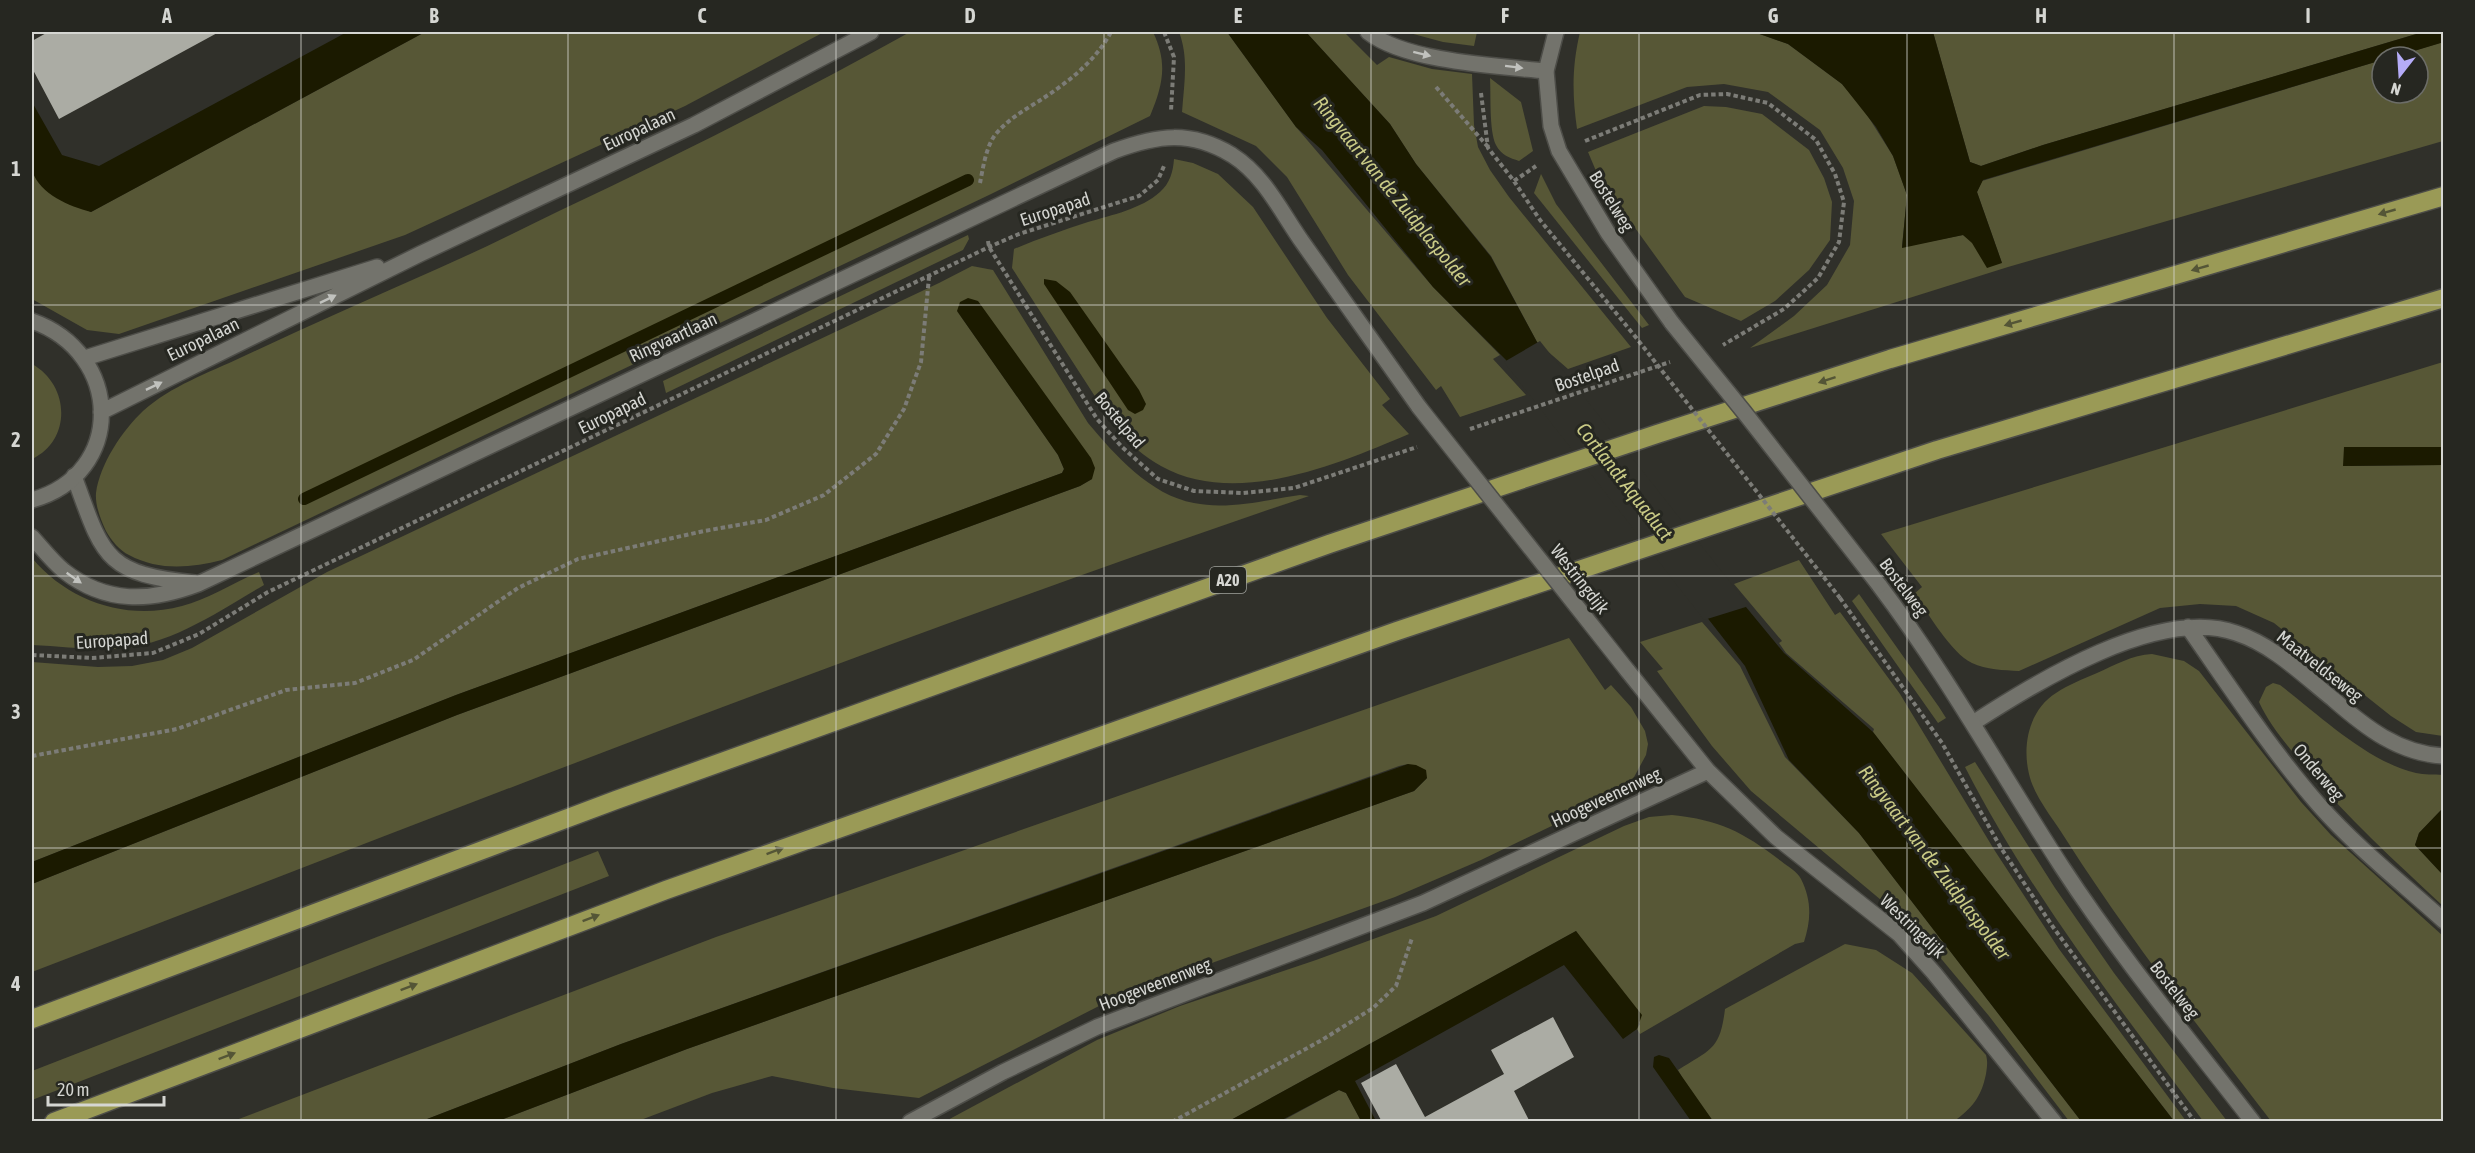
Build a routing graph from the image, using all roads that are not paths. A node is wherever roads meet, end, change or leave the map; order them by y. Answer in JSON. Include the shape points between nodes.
{"nodes":[{"id":1,"x":871,"y":32,"type":"edge"},
{"id":2,"x":1368,"y":32,"type":"edge"},
{"id":3,"x":1556,"y":32,"type":"edge"},
{"id":4,"x":1546,"y":71,"type":"junction"},
{"id":5,"x":1168,"y":136,"type":"joint"},
{"id":6,"x":2444,"y":196,"type":"edge"},
{"id":7,"x":420,"y":254,"type":"junction"},
{"id":8,"x":2444,"y":298,"type":"edge"},
{"id":9,"x":32,"y":321,"type":"edge"},
{"id":10,"x":85,"y":358,"type":"junction"},
{"id":11,"x":101,"y":412,"type":"junction"},
{"id":12,"x":74,"y":476,"type":"junction"},
{"id":13,"x":32,"y":500,"type":"edge"},
{"id":14,"x":32,"y":537,"type":"edge"},
{"id":15,"x":198,"y":584,"type":"junction"},
{"id":16,"x":2188,"y":627,"type":"junction"},
{"id":17,"x":1973,"y":723,"type":"junction"},
{"id":18,"x":2444,"y":756,"type":"edge"},
{"id":19,"x":1708,"y":771,"type":"junction"},
{"id":20,"x":2444,"y":921,"type":"edge"},
{"id":21,"x":32,"y":1019,"type":"edge"},
{"id":22,"x":54,"y":1122,"type":"edge"},
{"id":23,"x":910,"y":1122,"type":"edge"},
{"id":24,"x":2054,"y":1122,"type":"edge"},
{"id":25,"x":2253,"y":1122,"type":"edge"}],
"edges":[{"from":1,"to":7,"type":"street","name":"Europalaan","via":[[693,125]]},
{"from":2,"to":4,"type":"street","one_way":true,"via":[[1404,49],[1435,57]]},
{"from":3,"to":4,"type":"street","name":"Bostelweg"},
{"from":4,"to":17,"type":"street","name":"Bostelweg","bridge":true,"via":[[1551,126],[1559,151],[1608,233],[1672,323],[1912,629]]},
{"from":5,"to":15,"type":"street","name":"Ringvaartlaan","via":[[1114,151]]},
{"from":5,"to":19,"type":"street","name":"Westringdijk","bridge":true,"via":[[1195,140],[1231,155],[1260,177],[1419,407]]},
{"from":6,"to":21,"type":"highway","number":"A20","one_way":true,"via":[[1890,359],[1340,540],[605,804]]},
{"from":7,"to":10,"type":"street","name":"Europalaan"},
{"from":11,"to":7,"type":"street","name":"Europalaan","one_way":true},
{"from":22,"to":8,"type":"highway","one_way":true,"via":[[666,890],[1397,631],[1937,450]]},
{"from":9,"to":10,"type":"street","via":[[60,334]]},
{"from":10,"to":11,"type":"street","via":[[94,375]]},
{"from":11,"to":12,"type":"street","via":[[94,446]]},
{"from":12,"to":13,"type":"street","via":[[60,488]]},
{"from":12,"to":15,"type":"street","via":[[96,537],[107,554],[122,566],[151,578]]},
{"from":14,"to":15,"type":"street","name":"Ringvaartlaan","one_way":true,"via":[[62,569],[82,584],[106,594],[128,598],[172,594]]},
{"from":16,"to":17,"type":"street","name":"Maatveldseweg","via":[[2116,646],[2035,683]]},
{"from":16,"to":18,"type":"street","name":"Maatveldseweg","via":[[2222,629],[2257,642],[2384,738]]},
{"from":16,"to":20,"type":"street","name":"Onderweg","via":[[2320,806],[2378,864]]},
{"from":17,"to":25,"type":"street","name":"Bostelweg","via":[[2063,868]]},
{"from":19,"to":23,"type":"street","name":"Hoogeveenenweg","via":[[1423,903],[1097,1027]]},
{"from":19,"to":24,"type":"street","name":"Westringdijk","via":[[1776,837],[1899,934]]}]}
